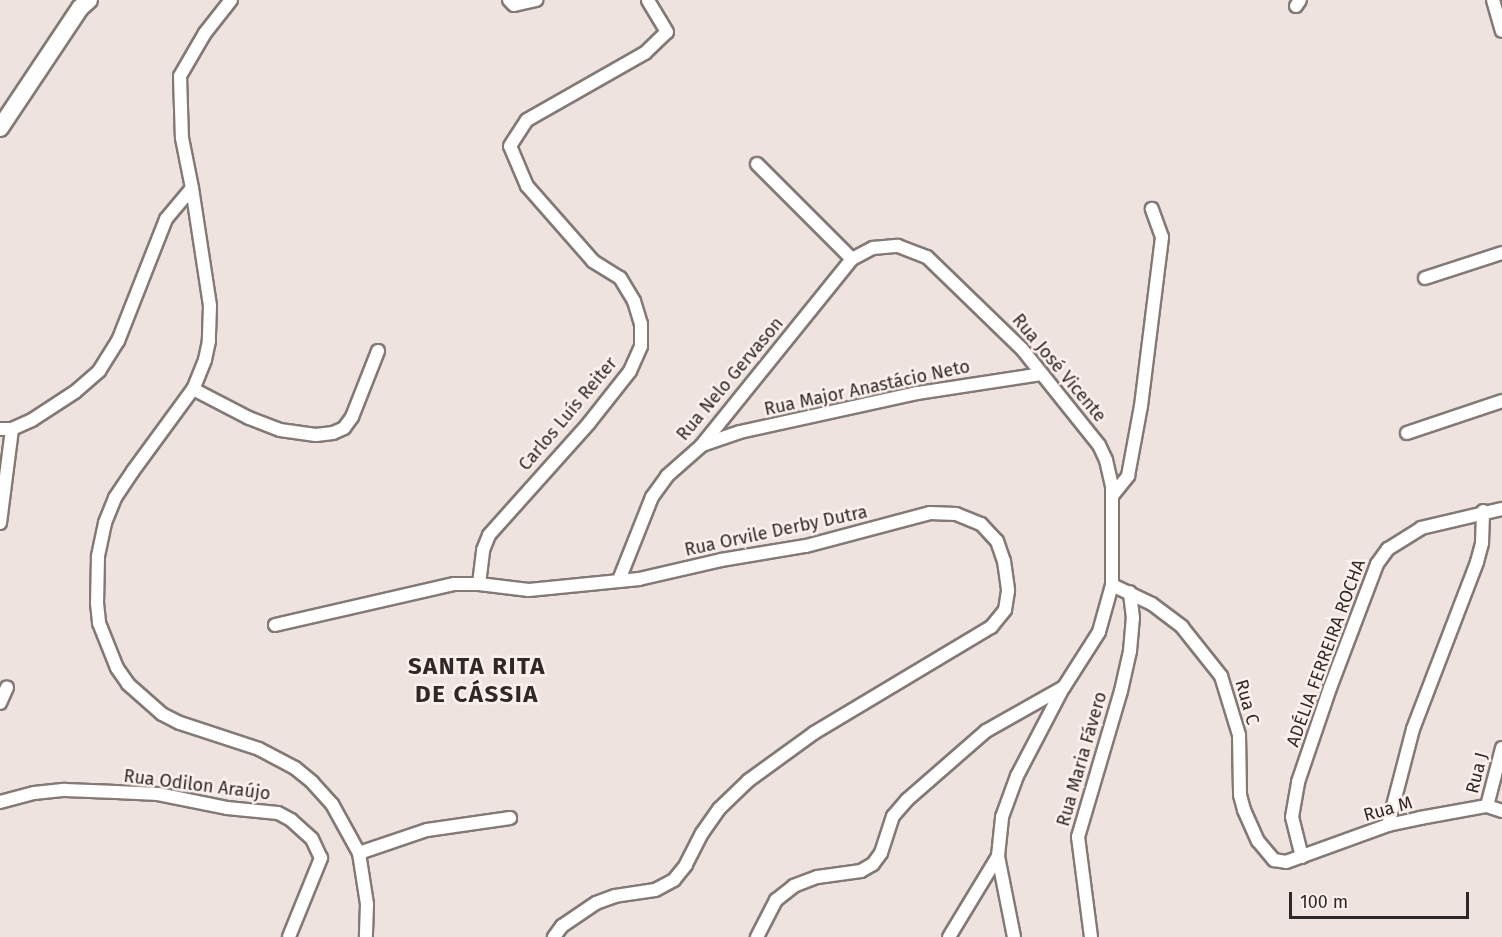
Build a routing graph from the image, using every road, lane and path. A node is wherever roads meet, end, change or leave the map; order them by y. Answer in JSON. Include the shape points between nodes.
{"nodes":[{"id":1,"x":89,"y":0,"type":"edge"},
{"id":2,"x":231,"y":0,"type":"edge"},
{"id":3,"x":509,"y":0,"type":"edge"},
{"id":4,"x":536,"y":0,"type":"edge"},
{"id":5,"x":648,"y":0,"type":"edge"},
{"id":6,"x":1493,"y":0,"type":"edge"},
{"id":7,"x":1502,"y":31,"type":"edge"},
{"id":8,"x":0,"y":128,"type":"edge"},
{"id":9,"x":757,"y":165,"type":"dead end"},
{"id":10,"x":192,"y":189,"type":"junction"},
{"id":11,"x":1152,"y":210,"type":"dead end"},
{"id":12,"x":873,"y":248,"type":"joint"},
{"id":13,"x":1502,"y":253,"type":"edge"},
{"id":14,"x":852,"y":259,"type":"junction"},
{"id":15,"x":1425,"y":278,"type":"dead end"},
{"id":16,"x":378,"y":351,"type":"dead end"},
{"id":17,"x":1042,"y":374,"type":"junction"},
{"id":18,"x":193,"y":388,"type":"junction"},
{"id":19,"x":1502,"y":401,"type":"edge"},
{"id":20,"x":6,"y":429,"type":"edge"},
{"id":21,"x":1407,"y":433,"type":"dead end"},
{"id":22,"x":701,"y":446,"type":"junction"},
{"id":23,"x":1112,"y":496,"type":"junction"},
{"id":24,"x":1502,"y":509,"type":"edge"},
{"id":25,"x":1483,"y":511,"type":"junction"},
{"id":26,"x":0,"y":523,"type":"edge"},
{"id":27,"x":619,"y":580,"type":"junction"},
{"id":28,"x":479,"y":584,"type":"junction"},
{"id":29,"x":1112,"y":585,"type":"junction"},
{"id":30,"x":1130,"y":592,"type":"junction"},
{"id":31,"x":275,"y":625,"type":"dead end"},
{"id":32,"x":7,"y":687,"type":"dead end"},
{"id":33,"x":1064,"y":687,"type":"junction"},
{"id":34,"x":0,"y":703,"type":"edge"},
{"id":35,"x":1502,"y":748,"type":"edge"},
{"id":36,"x":0,"y":802,"type":"edge"},
{"id":37,"x":1487,"y":806,"type":"junction"},
{"id":38,"x":1502,"y":812,"type":"edge"},
{"id":39,"x":510,"y":818,"type":"dead end"},
{"id":40,"x":1388,"y":825,"type":"junction"},
{"id":41,"x":359,"y":853,"type":"junction"},
{"id":42,"x":998,"y":856,"type":"junction"},
{"id":43,"x":1302,"y":857,"type":"junction"},
{"id":44,"x":1286,"y":862,"type":"joint"},
{"id":45,"x":289,"y":937,"type":"edge"},
{"id":46,"x":366,"y":937,"type":"edge"},
{"id":47,"x":554,"y":937,"type":"edge"},
{"id":48,"x":757,"y":937,"type":"edge"},
{"id":49,"x":950,"y":937,"type":"edge"},
{"id":50,"x":1014,"y":937,"type":"edge"},
{"id":51,"x":1091,"y":937,"type":"edge"}],
"edges":[{"from":1,"to":8,"type":"main road"},
{"from":2,"to":10,"type":"street","via":[[204,33],[180,76],[182,138]]},
{"from":3,"to":4,"type":"street","via":[[514,6]]},
{"from":5,"to":28,"type":"street","name":"Carlos Luís Reiter","via":[[667,32],[645,53],[527,120],[510,146],[527,186],[593,261],[620,278],[634,301],[640,346],[630,371],[596,414],[489,535]]},
{"from":6,"to":7,"type":"street"},
{"from":9,"to":14,"type":"street"},
{"from":10,"to":18,"type":"street","via":[[210,306],[205,360]]},
{"from":10,"to":20,"type":"street","via":[[166,219],[118,341],[99,370],[75,392],[32,420]]},
{"from":11,"to":23,"type":"street","via":[[1162,237],[1141,406],[1128,476]]},
{"from":12,"to":14,"type":"street","name":"Rua Nelo Gervason"},
{"from":12,"to":17,"type":"street","name":"Rua José Vicente","via":[[898,246],[927,256],[999,323]]},
{"from":13,"to":15,"type":"street"},
{"from":14,"to":22,"type":"street","name":"Rua Nelo Gervason"},
{"from":16,"to":18,"type":"street","via":[[352,417],[344,428],[333,433],[280,430]]},
{"from":17,"to":22,"type":"street","name":"Rua Major Anastácio Neto","via":[[918,393],[740,432]]},
{"from":17,"to":23,"type":"street","name":"Rua José Vicente","via":[[1100,445],[1111,473]]},
{"from":18,"to":41,"type":"street","via":[[115,498],[98,557],[99,622],[117,668],[147,703],[180,723],[259,748],[295,768],[332,804]]},
{"from":19,"to":21,"type":"street"},
{"from":20,"to":26,"type":"street"},
{"from":22,"to":27,"type":"street","name":"Rua Nelo Gervason","via":[[667,476],[652,497]]},
{"from":23,"to":29,"type":"street","name":"Rua José Vicente"},
{"from":24,"to":25,"type":"street","name":"ADÉLIA FERREIRA ROCHA"},
{"from":25,"to":40,"type":"street","via":[[1477,562],[1413,729]]},
{"from":25,"to":43,"type":"street","name":"ADÉLIA FERREIRA ROCHA","via":[[1401,537],[1377,564],[1298,782],[1292,817]]},
{"from":27,"to":28,"type":"street","name":"Rua Orvile Derby Dutra","via":[[529,590]]},
{"from":27,"to":47,"type":"street","name":"Rua Orvile Derby Dutra","via":[[806,546],[912,517],[947,513],[981,524],[996,541],[1004,561],[1008,591],[1005,610],[992,627],[814,733],[733,793],[702,833],[674,880],[655,890],[596,903],[562,926]]},
{"from":28,"to":31,"type":"street","name":"Rua Orvile Derby Dutra","via":[[431,587]]},
{"from":29,"to":30,"type":"street","name":"Rua C"},
{"from":29,"to":33,"type":"street","name":"Rua José Vicente","via":[[1099,632]]},
{"from":30,"to":44,"type":"street","name":"Rua C","via":[[1182,627],[1221,676],[1239,735],[1244,810],[1267,854]]},
{"from":30,"to":51,"type":"street","name":"Rua Maria Fávero","via":[[1130,651],[1078,837]]},
{"from":32,"to":34,"type":"street"},
{"from":33,"to":42,"type":"street","via":[[1008,796]]},
{"from":33,"to":48,"type":"street","via":[[986,731],[907,800],[893,816],[881,853],[873,864],[861,871],[817,877],[794,886],[776,900]]},
{"from":35,"to":37,"type":"street","name":"Rua J"},
{"from":36,"to":45,"type":"street","name":"Rua Odilon Araújo","via":[[44,792],[116,792],[158,794],[227,808],[278,813],[312,839],[321,858]]},
{"from":37,"to":38,"type":"street"},
{"from":37,"to":40,"type":"street","name":"Rua M"},
{"from":39,"to":41,"type":"street","via":[[427,830]]},
{"from":40,"to":43,"type":"street","name":"Rua M"},
{"from":41,"to":46,"type":"street","via":[[367,904]]},
{"from":42,"to":49,"type":"street"},
{"from":42,"to":50,"type":"street"},
{"from":43,"to":44,"type":"street","name":"Rua M"}]}
